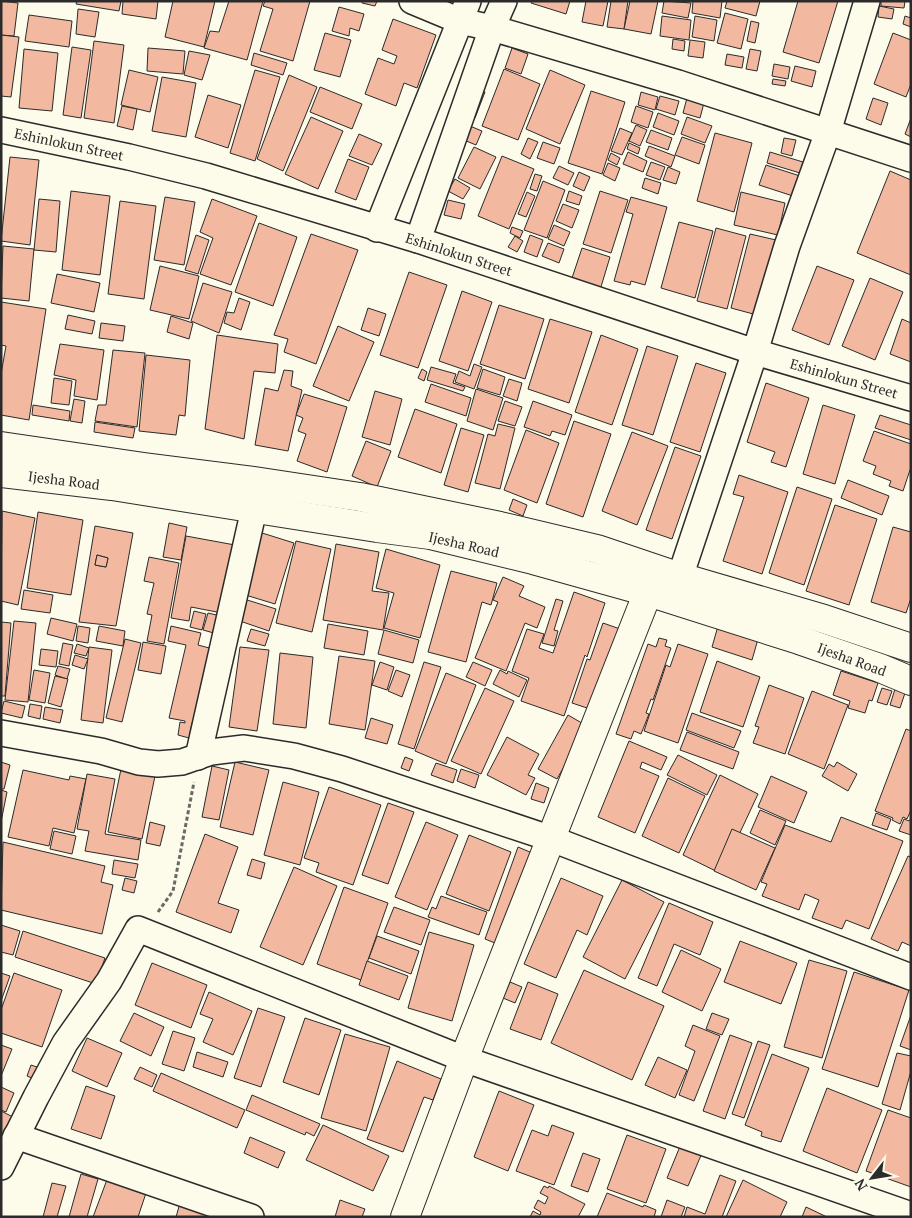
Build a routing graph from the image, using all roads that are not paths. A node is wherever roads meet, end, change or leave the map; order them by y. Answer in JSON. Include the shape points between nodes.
{"nodes":[{"id":1,"x":412,"y":1,"type":"edge"},
{"id":2,"x":504,"y":1,"type":"edge"},
{"id":3,"x":867,"y":1,"type":"edge"},
{"id":4,"x":464,"y":11,"type":"edge"},
{"id":5,"x":492,"y":28,"type":"junction"},
{"id":6,"x":1,"y":130,"type":"edge"},
{"id":7,"x":828,"y":132,"type":"junction"},
{"id":8,"x":911,"y":160,"type":"edge"},
{"id":9,"x":377,"y":229,"type":"junction"},
{"id":10,"x":418,"y":240,"type":"junction"},
{"id":11,"x":755,"y":352,"type":"junction"},
{"id":12,"x":911,"y":398,"type":"edge"},
{"id":13,"x":1,"y":446,"type":"edge"},
{"id":14,"x":1,"y":473,"type":"edge"},
{"id":15,"x":254,"y":509,"type":"junction"},
{"id":16,"x":680,"y":577,"type":"junction"},
{"id":17,"x":648,"y":592,"type":"junction"},
{"id":18,"x":911,"y":648,"type":"edge"},
{"id":19,"x":911,"y":681,"type":"edge"},
{"id":20,"x":1,"y":733,"type":"edge"},
{"id":21,"x":198,"y":757,"type":"junction"},
{"id":22,"x":552,"y":838,"type":"junction"},
{"id":23,"x":911,"y":977,"type":"edge"},
{"id":24,"x":464,"y":1059,"type":"junction"},
{"id":25,"x":16,"y":1136,"type":"junction"},
{"id":26,"x":1,"y":1168,"type":"edge"},
{"id":27,"x":911,"y":1215,"type":"edge"},
{"id":28,"x":251,"y":1217,"type":"edge"},
{"id":29,"x":405,"y":1217,"type":"edge"}],
"edges":[{"from":1,"to":4,"type":"street"},
{"from":2,"to":5,"type":"street"},
{"from":3,"to":7,"type":"street"},
{"from":4,"to":5,"type":"street"},
{"from":4,"to":9,"type":"street"},
{"from":5,"to":7,"type":"street"},
{"from":5,"to":10,"type":"street"},
{"from":6,"to":9,"type":"street","name":"Eshinlokun Street","via":[[206,176]]},
{"from":7,"to":8,"type":"street"},
{"from":7,"to":11,"type":"street","via":[[787,246]]},
{"from":9,"to":10,"type":"street","name":"Eshinlokun Street"},
{"from":10,"to":11,"type":"street","name":"Eshinlokun Street"},
{"from":11,"to":12,"type":"street","name":"Eshinlokun Street"},
{"from":11,"to":16,"type":"street"},
{"from":13,"to":16,"type":"main road","name":"Ijesha Road","via":[[360,497],[597,549]]},
{"from":14,"to":15,"type":"main road","name":"Ijesha Road","via":[[112,486]]},
{"from":15,"to":17,"type":"main road","name":"Ijesha Road","via":[[430,535]]},
{"from":15,"to":21,"type":"street"},
{"from":16,"to":18,"type":"main road","name":"Ijesha Road"},
{"from":17,"to":19,"type":"main road","name":"Ijesha Road","via":[[799,640]]},
{"from":17,"to":22,"type":"main road"},
{"from":20,"to":21,"type":"street","via":[[101,751],[139,762],[182,762]]},
{"from":21,"to":22,"type":"street","via":[[244,748],[294,756],[342,768]]},
{"from":22,"to":23,"type":"street"},
{"from":22,"to":24,"type":"main road"},
{"from":24,"to":25,"type":"street","via":[[138,929],[109,981],[65,1043]]},
{"from":24,"to":27,"type":"street"},
{"from":24,"to":29,"type":"main road"},
{"from":25,"to":26,"type":"street"},
{"from":25,"to":28,"type":"street"}]}
